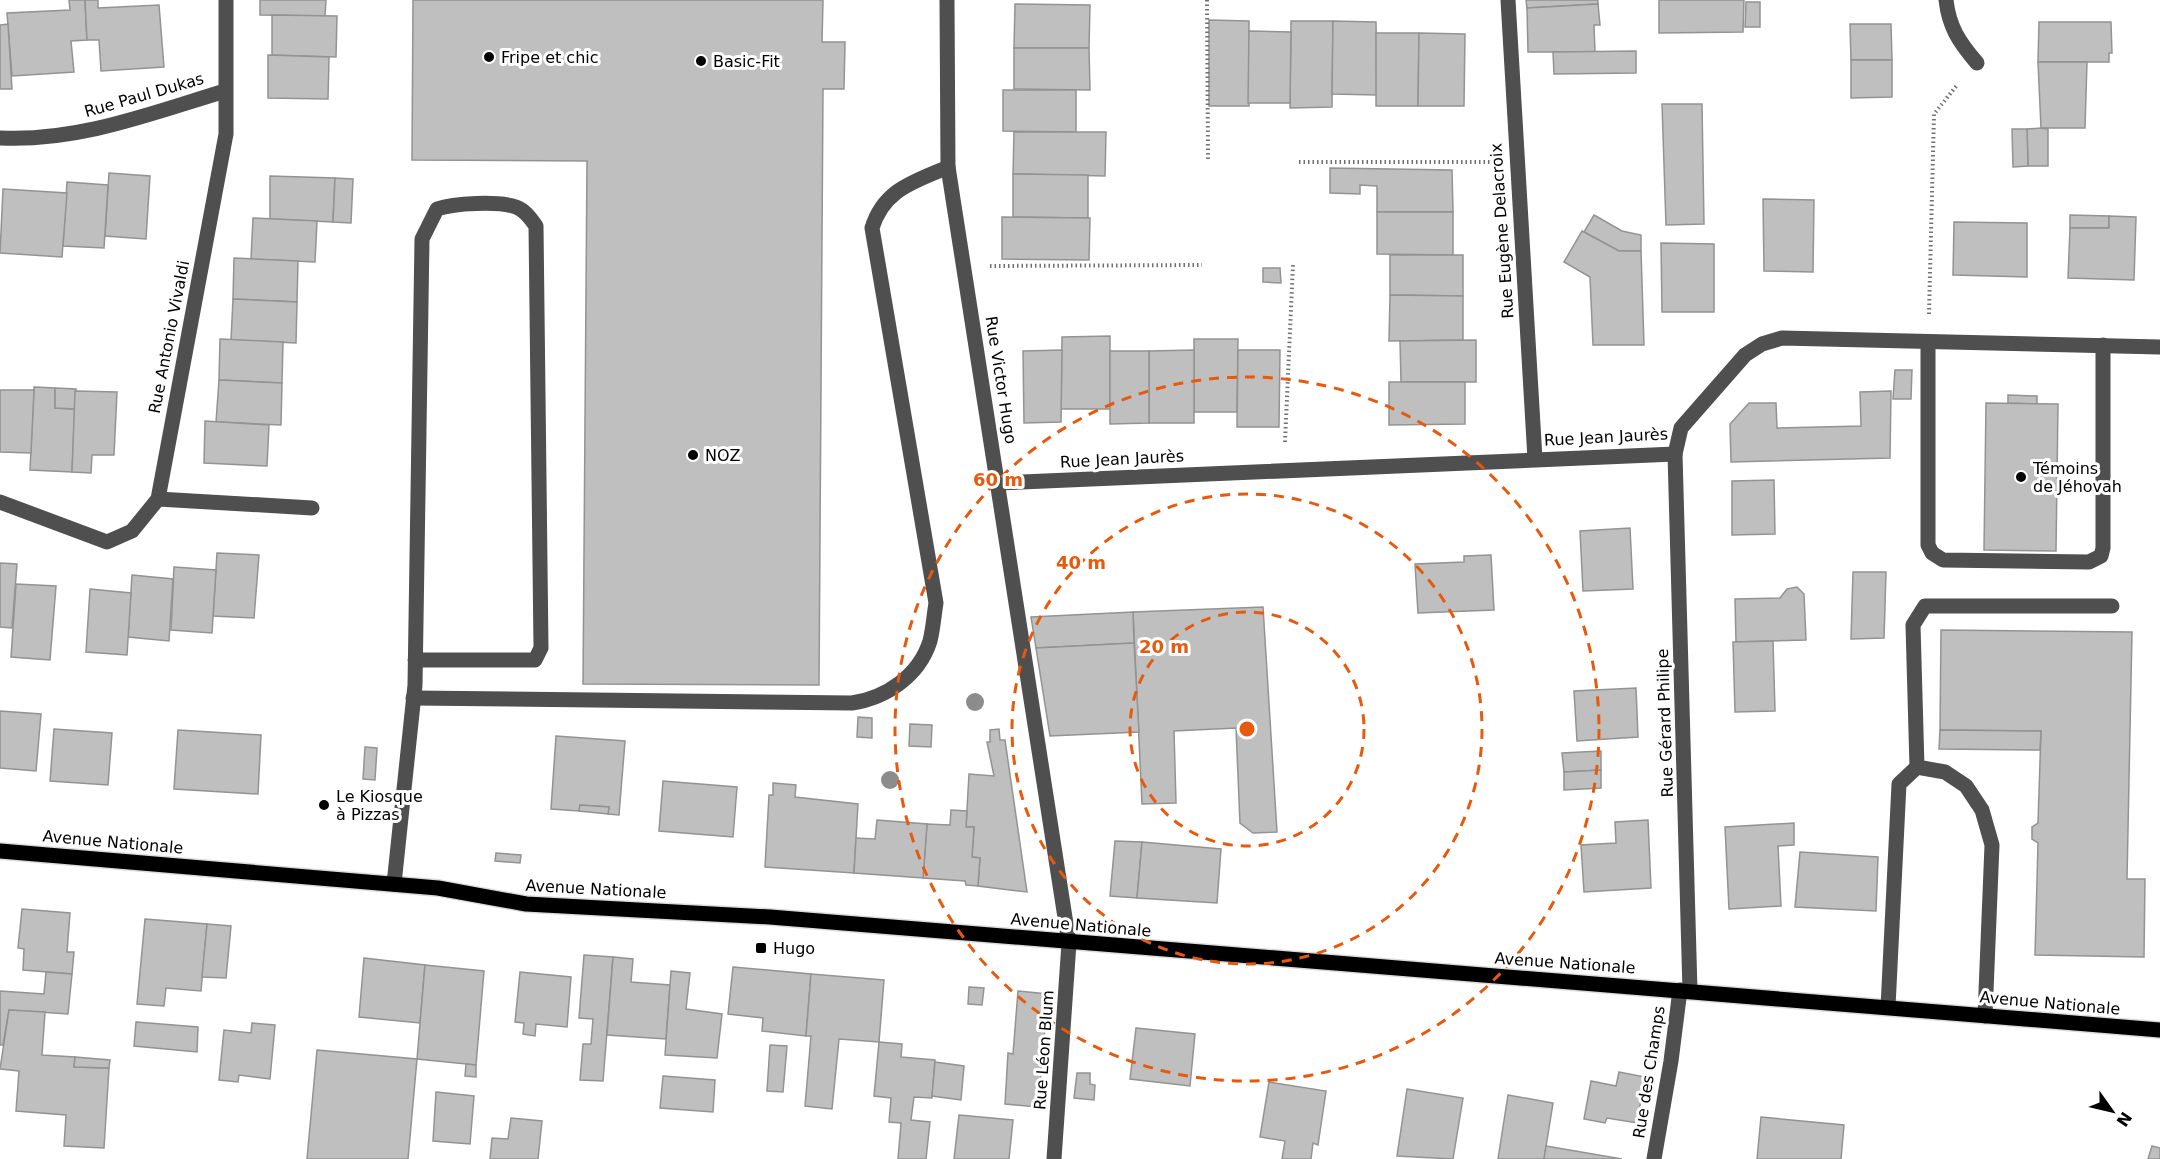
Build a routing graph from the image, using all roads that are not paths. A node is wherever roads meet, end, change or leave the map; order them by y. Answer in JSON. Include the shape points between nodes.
{"nodes":[{"id":1,"x":226,"y":0,"type":"edge"},
{"id":2,"x":947,"y":0,"type":"edge"},
{"id":3,"x":1508,"y":0,"type":"edge"},
{"id":4,"x":1946,"y":0,"type":"edge"},
{"id":5,"x":1977,"y":63,"type":"road end"},
{"id":6,"x":225,"y":91,"type":"junction"},
{"id":7,"x":0,"y":138,"type":"edge"},
{"id":8,"x":948,"y":167,"type":"junction"},
{"id":9,"x":1928,"y":342,"type":"junction"},
{"id":10,"x":2103,"y":345,"type":"junction"},
{"id":11,"x":2160,"y":346,"type":"edge"},
{"id":12,"x":1675,"y":454,"type":"junction"},
{"id":13,"x":1535,"y":459,"type":"junction"},
{"id":14,"x":999,"y":483,"type":"junction"},
{"id":15,"x":158,"y":499,"type":"junction"},
{"id":16,"x":0,"y":502,"type":"edge"},
{"id":17,"x":312,"y":508,"type":"dead end"},
{"id":18,"x":2112,"y":606,"type":"dead end"},
{"id":19,"x":415,"y":660,"type":"junction"},
{"id":20,"x":413,"y":698,"type":"junction"},
{"id":21,"x":1917,"y":767,"type":"junction"},
{"id":22,"x":0,"y":851,"type":"edge"},
{"id":23,"x":394,"y":884,"type":"junction"},
{"id":24,"x":1069,"y":943,"type":"junction"},
{"id":25,"x":1685,"y":990,"type":"junction"},
{"id":26,"x":1888,"y":1007,"type":"junction"},
{"id":27,"x":1985,"y":1016,"type":"junction"},
{"id":28,"x":2160,"y":1030,"type":"edge"},
{"id":29,"x":1054,"y":1159,"type":"edge"},
{"id":30,"x":1653,"y":1159,"type":"edge"}],
"edges":[{"from":1,"to":6,"type":"street","name":"Rue Antonio Vivaldi"},
{"from":2,"to":8,"type":"street","name":"Rue Victor Hugo"},
{"from":3,"to":13,"type":"street","name":"Rue Eugène Delacroix"},
{"from":4,"to":5,"type":"street","via":[[1948,20]]},
{"from":6,"to":7,"type":"street","name":"Rue Paul Dukas","via":[[98,130]]},
{"from":6,"to":15,"type":"street","name":"Rue Antonio Vivaldi","via":[[225,134]]},
{"from":8,"to":14,"type":"street","name":"Rue Victor Hugo"},
{"from":8,"to":20,"type":"street","via":[[897,189],[877,212],[872,228],[936,603],[929,643],[910,674],[893,689],[871,700],[852,703]]},
{"from":9,"to":10,"type":"street","name":"Rue Jean Jaurès"},
{"from":9,"to":10,"type":"street","via":[[1928,545],[1943,560],[2089,562],[2100,556]]},
{"from":9,"to":12,"type":"street","name":"Rue Jean Jaurès","via":[[1782,338],[1762,344],[1745,355],[1681,428]]},
{"from":10,"to":11,"type":"street","name":"Rue Jean Jaurès"},
{"from":12,"to":13,"type":"street","name":"Rue Jean Jaurès"},
{"from":12,"to":25,"type":"street","name":"Rue Gérard Philipe"},
{"from":13,"to":14,"type":"street","name":"Rue Jean Jaurès"},
{"from":14,"to":24,"type":"street","name":"Rue Victor Hugo"},
{"from":15,"to":16,"type":"street","name":"Rue Antonio Vivaldi","via":[[132,531],[108,542]]},
{"from":15,"to":17,"type":"street"},
{"from":18,"to":21,"type":"street","via":[[1926,606],[1913,625]]},
{"from":19,"to":19,"type":"street","via":[[423,238],[437,209],[454,203],[517,207],[536,226],[541,648],[535,660]]},
{"from":19,"to":20,"type":"street"},
{"from":20,"to":23,"type":"street"},
{"from":21,"to":26,"type":"street","via":[[1899,784]]},
{"from":21,"to":27,"type":"street","via":[[1945,772],[1966,786],[1982,810],[1992,845]]},
{"from":22,"to":23,"type":"main road","name":"Avenue Nationale"},
{"from":23,"to":24,"type":"main road","name":"Avenue Nationale","via":[[526,904],[771,917]]},
{"from":24,"to":25,"type":"main road","name":"Avenue Nationale"},
{"from":24,"to":29,"type":"street","name":"Rue Léon Blum"},
{"from":25,"to":26,"type":"main road","name":"Avenue Nationale"},
{"from":25,"to":30,"type":"street","name":"Rue des Champs"},
{"from":26,"to":27,"type":"main road","name":"Avenue Nationale"},
{"from":27,"to":28,"type":"main road","name":"Avenue Nationale"}]}
